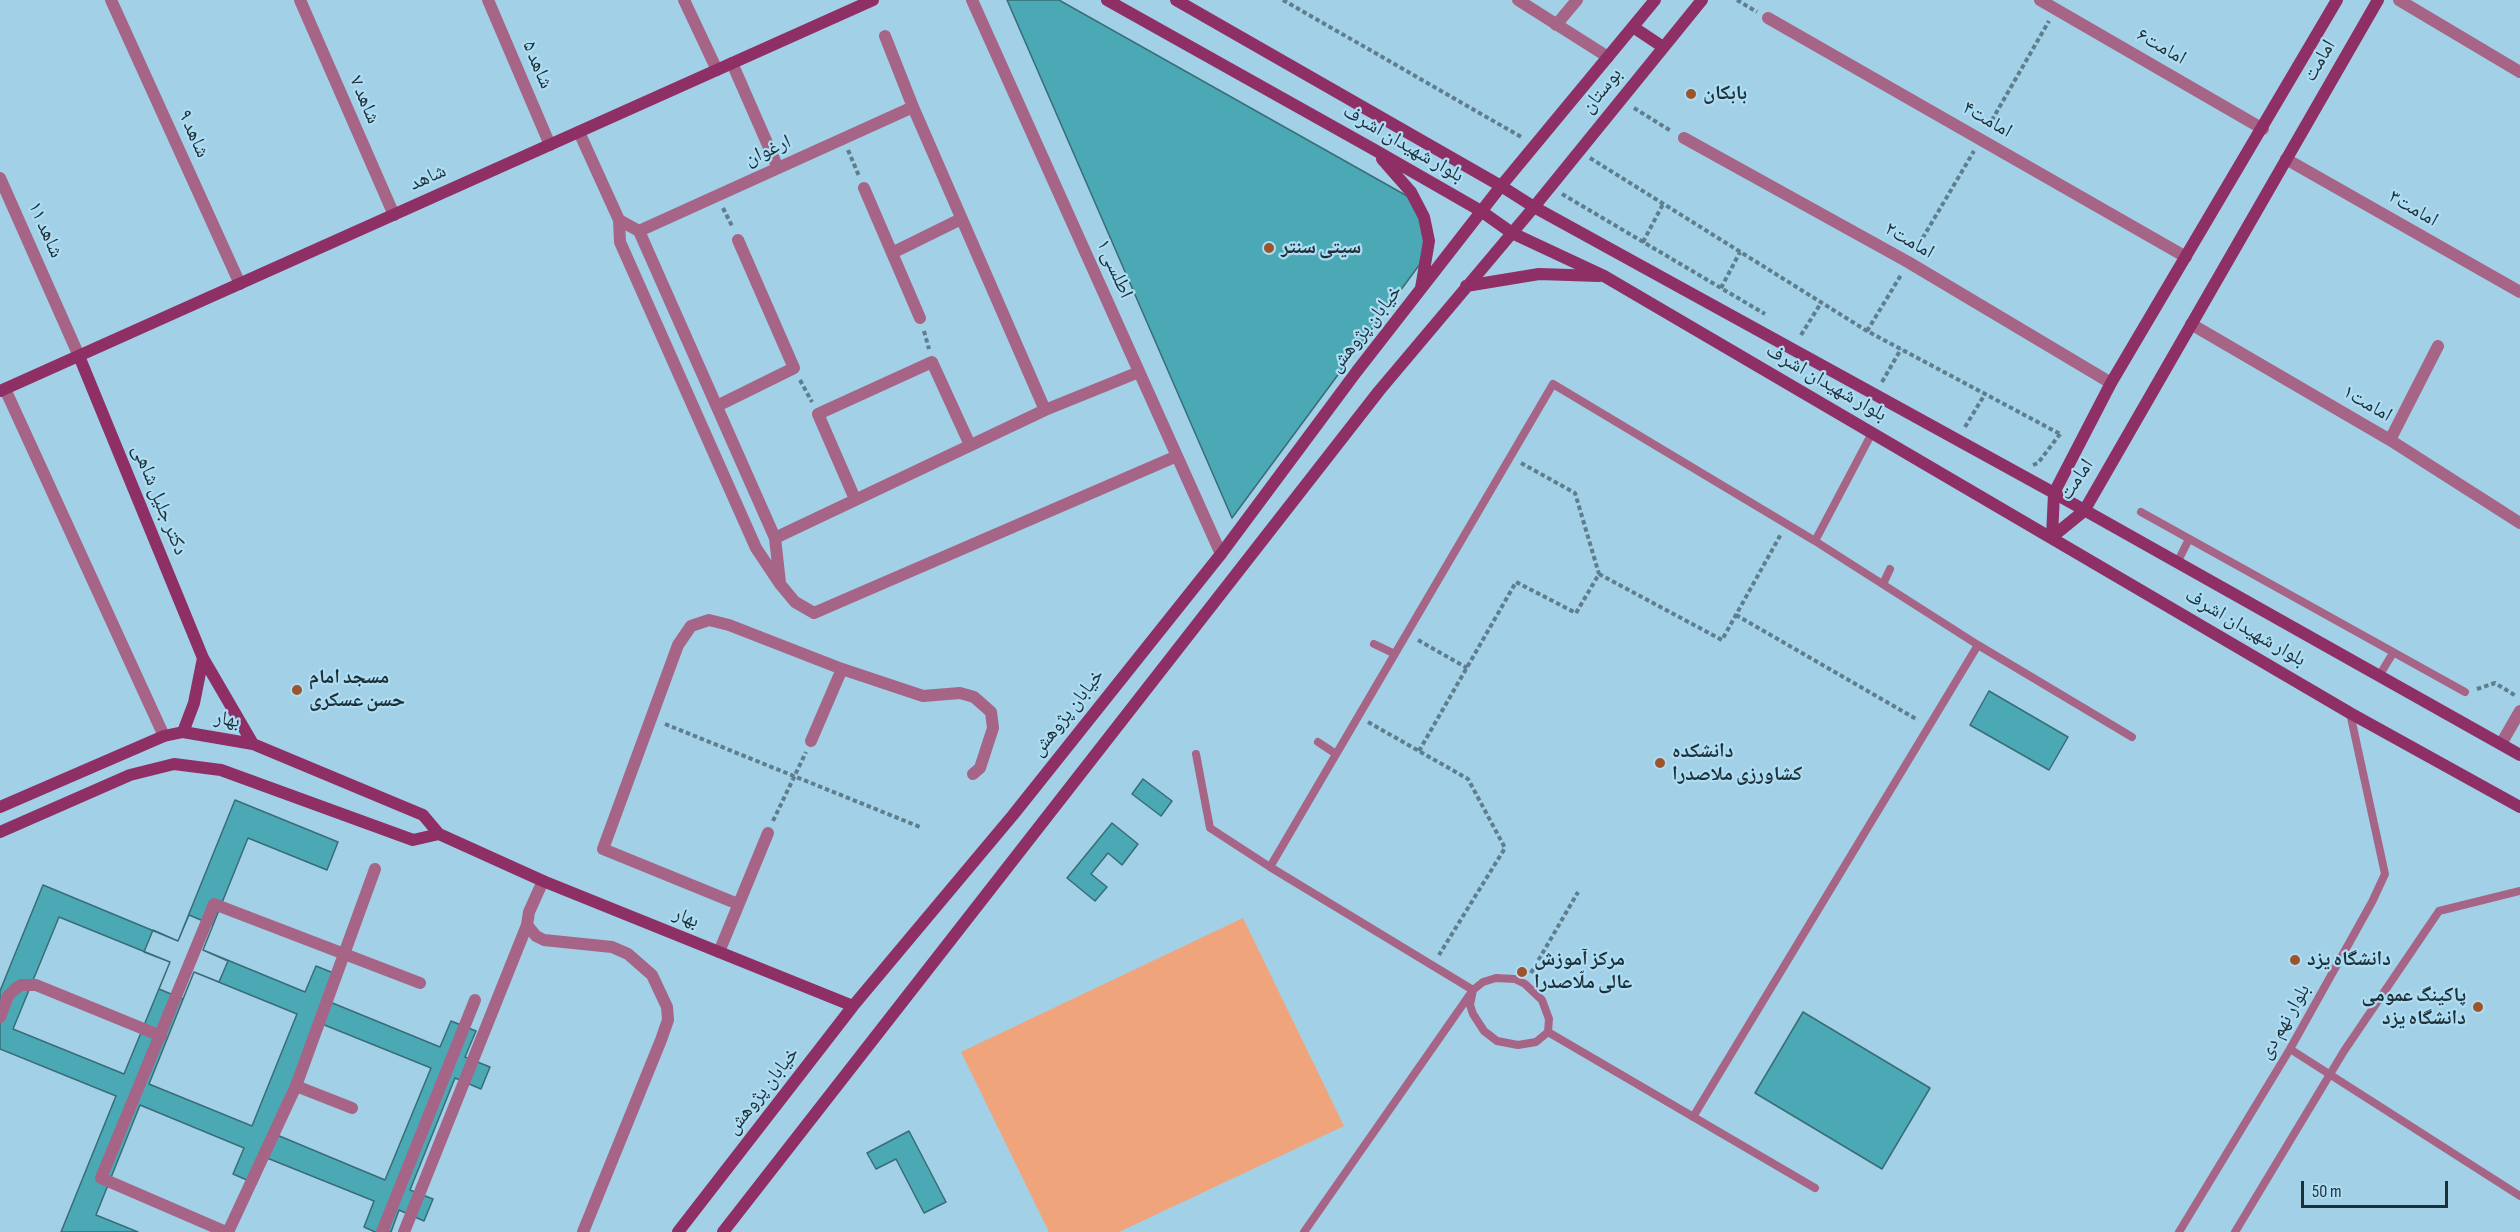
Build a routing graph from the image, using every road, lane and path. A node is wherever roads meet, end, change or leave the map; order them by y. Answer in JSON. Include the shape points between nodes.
{"nodes":[{"id":1,"x":111,"y":0,"type":"edge"},
{"id":2,"x":300,"y":0,"type":"edge"},
{"id":3,"x":488,"y":0,"type":"edge"},
{"id":4,"x":684,"y":0,"type":"edge"},
{"id":5,"x":871,"y":0,"type":"edge"},
{"id":6,"x":972,"y":0,"type":"edge"},
{"id":7,"x":1107,"y":0,"type":"edge"},
{"id":8,"x":1176,"y":0,"type":"edge"},
{"id":9,"x":1283,"y":0,"type":"edge"},
{"id":10,"x":1518,"y":0,"type":"edge"},
{"id":11,"x":1577,"y":0,"type":"edge"},
{"id":12,"x":1654,"y":0,"type":"edge"},
{"id":13,"x":1702,"y":0,"type":"edge"},
{"id":14,"x":1737,"y":0,"type":"edge"},
{"id":15,"x":2040,"y":0,"type":"edge"},
{"id":16,"x":2336,"y":0,"type":"edge"},
{"id":17,"x":2378,"y":0,"type":"edge"},
{"id":18,"x":2399,"y":0,"type":"edge"},
{"id":19,"x":2056,"y":9,"type":"junction"},
{"id":20,"x":1768,"y":18,"type":"joint"},
{"id":21,"x":1556,"y":25,"type":"junction"},
{"id":22,"x":1633,"y":27,"type":"junction"},
{"id":23,"x":885,"y":36,"type":"dead end"},
{"id":24,"x":1663,"y":47,"type":"junction"},
{"id":25,"x":1608,"y":57,"type":"junction"},
{"id":26,"x":732,"y":63,"type":"junction"},
{"id":27,"x":717,"y":70,"type":"junction"},
{"id":28,"x":2520,"y":72,"type":"edge"},
{"id":29,"x":1621,"y":100,"type":"junction"},
{"id":30,"x":913,"y":107,"type":"junction"},
{"id":31,"x":2263,"y":129,"type":"junction"},
{"id":32,"x":579,"y":132,"type":"junction"},
{"id":33,"x":1684,"y":138,"type":"joint"},
{"id":34,"x":843,"y":139,"type":"junction"},
{"id":35,"x":1981,"y":139,"type":"junction"},
{"id":36,"x":1534,"y":144,"type":"junction"},
{"id":37,"x":550,"y":145,"type":"junction"},
{"id":38,"x":1373,"y":149,"type":"junction"},
{"id":39,"x":1579,"y":152,"type":"junction"},
{"id":40,"x":2286,"y":159,"type":"junction"},
{"id":41,"x":778,"y":168,"type":"junction"},
{"id":42,"x":0,"y":178,"type":"edge"},
{"id":43,"x":1501,"y":186,"type":"junction"},
{"id":44,"x":1551,"y":187,"type":"junction"},
{"id":45,"x":864,"y":188,"type":"joint"},
{"id":46,"x":718,"y":195,"type":"junction"},
{"id":47,"x":1663,"y":204,"type":"junction"},
{"id":48,"x":1534,"y":207,"type":"junction"},
{"id":49,"x":1481,"y":212,"type":"junction"},
{"id":50,"x":394,"y":215,"type":"junction"},
{"id":51,"x":961,"y":219,"type":"junction"},
{"id":52,"x":620,"y":220,"type":"junction"},
{"id":53,"x":639,"y":231,"type":"junction"},
{"id":54,"x":1512,"y":233,"type":"junction"},
{"id":55,"x":738,"y":240,"type":"joint"},
{"id":56,"x":1642,"y":242,"type":"junction"},
{"id":57,"x":1740,"y":252,"type":"junction"},
{"id":58,"x":892,"y":253,"type":"junction"},
{"id":59,"x":2186,"y":257,"type":"junction"},
{"id":60,"x":1908,"y":262,"type":"junction"},
{"id":61,"x":1604,"y":276,"type":"junction"},
{"id":62,"x":240,"y":284,"type":"junction"},
{"id":63,"x":1466,"y":286,"type":"junction"},
{"id":64,"x":1721,"y":288,"type":"junction"},
{"id":65,"x":1420,"y":290,"type":"junction"},
{"id":66,"x":2520,"y":292,"type":"edge"},
{"id":67,"x":1821,"y":303,"type":"junction"},
{"id":68,"x":1767,"y":315,"type":"dead end"},
{"id":69,"x":920,"y":318,"type":"joint"},
{"id":70,"x":2191,"y":324,"type":"junction"},
{"id":71,"x":1793,"y":331,"type":"dead end"},
{"id":72,"x":1867,"y":331,"type":"junction"},
{"id":73,"x":1801,"y":335,"type":"junction"},
{"id":74,"x":1811,"y":341,"type":"dead end"},
{"id":75,"x":2438,"y":346,"type":"dead end"},
{"id":76,"x":1901,"y":349,"type":"junction"},
{"id":77,"x":79,"y":356,"type":"junction"},
{"id":78,"x":932,"y":362,"type":"junction"},
{"id":79,"x":794,"y":368,"type":"junction"},
{"id":80,"x":1139,"y":372,"type":"junction"},
{"id":81,"x":1872,"y":377,"type":"dead end"},
{"id":82,"x":2111,"y":383,"type":"junction"},
{"id":83,"x":1573,"y":384,"type":"dead end"},
{"id":84,"x":2,"y":390,"type":"edge"},
{"id":85,"x":1568,"y":393,"type":"junction"},
{"id":86,"x":1984,"y":394,"type":"junction"},
{"id":87,"x":717,"y":406,"type":"junction"},
{"id":88,"x":1045,"y":410,"type":"junction"},
{"id":89,"x":818,"y":414,"type":"junction"},
{"id":90,"x":1963,"y":431,"type":"dead end"},
{"id":91,"x":1872,"y":433,"type":"junction"},
{"id":92,"x":2060,"y":434,"type":"junction"},
{"id":93,"x":2390,"y":440,"type":"junction"},
{"id":94,"x":970,"y":445,"type":"junction"},
{"id":95,"x":2081,"y":446,"type":"junction"},
{"id":96,"x":1177,"y":456,"type":"junction"},
{"id":97,"x":1510,"y":457,"type":"junction"},
{"id":98,"x":2026,"y":467,"type":"dead end"},
{"id":99,"x":1719,"y":472,"type":"dead end"},
{"id":100,"x":1715,"y":481,"type":"junction"},
{"id":101,"x":2054,"y":494,"type":"junction"},
{"id":102,"x":855,"y":499,"type":"junction"},
{"id":103,"x":2084,"y":511,"type":"junction"},
{"id":104,"x":2141,"y":512,"type":"dead end"},
{"id":105,"x":2520,"y":523,"type":"edge"},
{"id":106,"x":1786,"y":524,"type":"junction"},
{"id":107,"x":2052,"y":537,"type":"junction"},
{"id":108,"x":776,"y":538,"type":"junction"},
{"id":109,"x":2189,"y":539,"type":"junction"},
{"id":110,"x":1815,"y":541,"type":"junction"},
{"id":111,"x":1221,"y":554,"type":"junction"},
{"id":112,"x":2177,"y":563,"type":"junction"},
{"id":113,"x":1890,"y":569,"type":"dead end"},
{"id":114,"x":1599,"y":574,"type":"junction"},
{"id":115,"x":1883,"y":584,"type":"junction"},
{"id":116,"x":780,"y":585,"type":"junction"},
{"id":117,"x":1736,"y":615,"type":"junction"},
{"id":118,"x":1407,"y":633,"type":"junction"},
{"id":119,"x":1374,"y":644,"type":"dead end"},
{"id":120,"x":1978,"y":645,"type":"junction"},
{"id":121,"x":2393,"y":652,"type":"junction"},
{"id":122,"x":1395,"y":654,"type":"junction"},
{"id":123,"x":203,"y":658,"type":"junction"},
{"id":124,"x":1467,"y":668,"type":"junction"},
{"id":125,"x":842,"y":669,"type":"junction"},
{"id":126,"x":2379,"y":676,"type":"junction"},
{"id":127,"x":2465,"y":692,"type":"joint"},
{"id":128,"x":2520,"y":699,"type":"edge"},
{"id":129,"x":2520,"y":711,"type":"edge"},
{"id":130,"x":2350,"y":713,"type":"junction"},
{"id":131,"x":1359,"y":717,"type":"junction"},
{"id":132,"x":651,"y":719,"type":"junction"},
{"id":133,"x":1929,"y":726,"type":"junction"},
{"id":134,"x":183,"y":732,"type":"junction"},
{"id":135,"x":164,"y":736,"type":"junction"},
{"id":136,"x":2132,"y":737,"type":"dead end"},
{"id":137,"x":811,"y":741,"type":"joint"},
{"id":138,"x":1318,"y":742,"type":"dead end"},
{"id":139,"x":253,"y":744,"type":"junction"},
{"id":140,"x":2501,"y":744,"type":"junction"},
{"id":141,"x":1419,"y":751,"type":"junction"},
{"id":142,"x":1196,"y":754,"type":"dead end"},
{"id":143,"x":1336,"y":754,"type":"junction"},
{"id":144,"x":2520,"y":755,"type":"edge"},
{"id":145,"x":973,"y":774,"type":"dead end"},
{"id":146,"x":796,"y":776,"type":"junction"},
{"id":147,"x":0,"y":806,"type":"edge"},
{"id":148,"x":2520,"y":807,"type":"edge"},
{"id":149,"x":920,"y":827,"type":"dead end"},
{"id":150,"x":0,"y":832,"type":"edge"},
{"id":151,"x":768,"y":833,"type":"joint"},
{"id":152,"x":440,"y":834,"type":"junction"},
{"id":153,"x":1270,"y":867,"type":"junction"},
{"id":154,"x":375,"y":869,"type":"dead end"},
{"id":155,"x":543,"y":881,"type":"junction"},
{"id":156,"x":2520,"y":891,"type":"edge"},
{"id":157,"x":1578,"y":892,"type":"dead end"},
{"id":158,"x":738,"y":904,"type":"junction"},
{"id":159,"x":527,"y":925,"type":"junction"},
{"id":160,"x":343,"y":952,"type":"junction"},
{"id":161,"x":719,"y":952,"type":"junction"},
{"id":162,"x":1432,"y":966,"type":"junction"},
{"id":163,"x":420,"y":983,"type":"dead end"},
{"id":164,"x":1525,"y":984,"type":"junction"},
{"id":165,"x":1473,"y":990,"type":"junction"},
{"id":166,"x":475,"y":1000,"type":"dead end"},
{"id":167,"x":853,"y":1006,"type":"junction"},
{"id":168,"x":0,"y":1017,"type":"edge"},
{"id":169,"x":1548,"y":1032,"type":"junction"},
{"id":170,"x":161,"y":1036,"type":"junction"},
{"id":171,"x":2290,"y":1049,"type":"junction"},
{"id":172,"x":2330,"y":1075,"type":"junction"},
{"id":173,"x":297,"y":1086,"type":"junction"},
{"id":174,"x":352,"y":1108,"type":"dead end"},
{"id":175,"x":1693,"y":1117,"type":"junction"},
{"id":176,"x":1815,"y":1188,"type":"dead end"},
{"id":177,"x":2520,"y":1196,"type":"edge"},
{"id":178,"x":227,"y":1232,"type":"edge"},
{"id":179,"x":382,"y":1232,"type":"edge"},
{"id":180,"x":404,"y":1232,"type":"edge"},
{"id":181,"x":583,"y":1232,"type":"edge"},
{"id":182,"x":678,"y":1232,"type":"edge"},
{"id":183,"x":723,"y":1232,"type":"edge"},
{"id":184,"x":1304,"y":1232,"type":"edge"},
{"id":185,"x":2179,"y":1232,"type":"edge"},
{"id":186,"x":2235,"y":1232,"type":"edge"}],
"edges":[{"from":1,"to":62,"type":"street","name":"شاهد ۹"},
{"from":2,"to":50,"type":"street","name":"شاهد ۷"},
{"from":3,"to":37,"type":"street","name":"شاهد ۵"},
{"from":4,"to":27,"type":"street"},
{"from":5,"to":26,"type":"main road","name":"شاهد"},
{"from":6,"to":80,"type":"street","name":"اطلسی ۱"},
{"from":7,"to":38,"type":"main road","name":"بلوار شهیدان اشرف"},
{"from":8,"to":43,"type":"main road","name":"بلوار شهیدان اشرف"},
{"from":9,"to":36,"type":"path"},
{"from":10,"to":21,"type":"street"},
{"from":11,"to":21,"type":"street"},
{"from":12,"to":22,"type":"main road","name":"بوستان"},
{"from":13,"to":24,"type":"main road","name":"بوستان"},
{"from":14,"to":20,"type":"path"},
{"from":15,"to":19,"type":"street","name":"امامت۶"},
{"from":16,"to":31,"type":"main road","name":"امامت"},
{"from":17,"to":40,"type":"main road","name":"امامت"},
{"from":18,"to":28,"type":"street"},
{"from":19,"to":31,"type":"street","name":"امامت۶"},
{"from":19,"to":35,"type":"path"},
{"from":20,"to":35,"type":"street","name":"امامت۴"},
{"from":21,"to":25,"type":"street"},
{"from":22,"to":24,"type":"main road"},
{"from":22,"to":25,"type":"main road","name":"بوستان"},
{"from":23,"to":30,"type":"street"},
{"from":24,"to":29,"type":"main road","name":"بوستان"},
{"from":25,"to":36,"type":"main road","name":"بوستان"},
{"from":26,"to":27,"type":"main road","name":"شاهد"},
{"from":26,"to":41,"type":"street"},
{"from":27,"to":32,"type":"main road","name":"شاهد"},
{"from":29,"to":33,"type":"path"},
{"from":29,"to":39,"type":"main road","name":"بوستان"},
{"from":30,"to":34,"type":"street","name":"ارغوان"},
{"from":30,"to":51,"type":"street"},
{"from":31,"to":59,"type":"main road","name":"امامت"},
{"from":32,"to":37,"type":"main road","name":"شاهد"},
{"from":32,"to":52,"type":"street"},
{"from":33,"to":60,"type":"street","name":"امامت۲"},
{"from":34,"to":41,"type":"street","name":"ارغوان"},
{"from":34,"to":45,"type":"path"},
{"from":35,"to":59,"type":"street","name":"امامت۴"},
{"from":35,"to":60,"type":"path"},
{"from":36,"to":43,"type":"main road","name":"بوستان"},
{"from":37,"to":50,"type":"main road","name":"شاهد"},
{"from":38,"to":49,"type":"main road","name":"بلوار شهیدان اشرف"},
{"from":38,"to":65,"type":"main road","via":[[1411,192],[1424,217],[1429,241]]},
{"from":39,"to":44,"type":"main road","name":"بوستان"},
{"from":39,"to":47,"type":"path"},
{"from":40,"to":66,"type":"street","name":"امامت۳"},
{"from":40,"to":70,"type":"main road","name":"امامت"},
{"from":41,"to":46,"type":"street","name":"ارغوان"},
{"from":42,"to":77,"type":"street","name":"شاهد ۱۱"},
{"from":43,"to":48,"type":"main road","name":"بلوار شهیدان اشرف"},
{"from":43,"to":49,"type":"main road","name":"خیابان پژوهش"},
{"from":44,"to":48,"type":"main road","name":"بوستان"},
{"from":44,"to":56,"type":"path"},
{"from":45,"to":58,"type":"street"},
{"from":46,"to":53,"type":"street","name":"ارغوان"},
{"from":46,"to":55,"type":"path"},
{"from":47,"to":56,"type":"path"},
{"from":47,"to":57,"type":"path"},
{"from":48,"to":54,"type":"main road","name":"بوستان"},
{"from":48,"to":101,"type":"main road","name":"بلوار شهیدان اشرف"},
{"from":49,"to":54,"type":"main road","name":"بلوار شهیدان اشرف"},
{"from":49,"to":65,"type":"main road","name":"خیابان پژوهش"},
{"from":50,"to":62,"type":"main road","name":"شاهد"},
{"from":51,"to":58,"type":"street"},
{"from":51,"to":88,"type":"street"},
{"from":52,"to":53,"type":"street"},
{"from":52,"to":116,"type":"street","via":[[620,242],[756,548]]},
{"from":53,"to":87,"type":"street"},
{"from":54,"to":61,"type":"main road","name":"بلوار شهیدان اشرف"},
{"from":54,"to":63,"type":"main road"},
{"from":55,"to":79,"type":"street"},
{"from":56,"to":64,"type":"path"},
{"from":57,"to":64,"type":"path"},
{"from":57,"to":67,"type":"path"},
{"from":58,"to":69,"type":"street"},
{"from":59,"to":82,"type":"main road","name":"امامت"},
{"from":60,"to":72,"type":"path"},
{"from":60,"to":82,"type":"street","name":"امامت۲"},
{"from":61,"to":63,"type":"main road","via":[[1539,274]]},
{"from":61,"to":91,"type":"main road","name":"بلوار شهیدان اشرف"},
{"from":62,"to":77,"type":"main road","name":"شاهد"},
{"from":63,"to":183,"type":"main road","via":[[1378,391]]},
{"from":64,"to":68,"type":"path"},
{"from":65,"to":111,"type":"main road","name":"خیابان پژوهش"},
{"from":67,"to":72,"type":"path"},
{"from":67,"to":73,"type":"path"},
{"from":69,"to":78,"type":"path"},
{"from":70,"to":93,"type":"street","name":"امامت۱"},
{"from":70,"to":103,"type":"main road","name":"امامت"},
{"from":71,"to":73,"type":"path"},
{"from":72,"to":76,"type":"path"},
{"from":73,"to":74,"type":"path"},
{"from":75,"to":93,"type":"street"},
{"from":76,"to":81,"type":"path","via":[[1882,383]]},
{"from":76,"to":86,"type":"path"},
{"from":77,"to":84,"type":"main road","name":"شاهد"},
{"from":77,"to":123,"type":"main road","name":"دکتر جلیل شاهی"},
{"from":78,"to":89,"type":"street"},
{"from":78,"to":94,"type":"street"},
{"from":79,"to":87,"type":"street"},
{"from":79,"to":89,"type":"path"},
{"from":80,"to":88,"type":"street"},
{"from":80,"to":96,"type":"street","name":"اطلسی ۱"},
{"from":82,"to":95,"type":"main road","name":"امامت"},
{"from":83,"to":85,"type":"lane"},
{"from":84,"to":135,"type":"street"},
{"from":85,"to":97,"type":"lane","via":[[1553,384]]},
{"from":85,"to":100,"type":"lane"},
{"from":86,"to":90,"type":"path"},
{"from":86,"to":92,"type":"path"},
{"from":87,"to":108,"type":"street"},
{"from":88,"to":94,"type":"street"},
{"from":89,"to":102,"type":"street"},
{"from":91,"to":107,"type":"main road","name":"بلوار شهیدان اشرف"},
{"from":91,"to":110,"type":"lane"},
{"from":92,"to":95,"type":"path"},
{"from":92,"to":98,"type":"path","via":[[2038,463]]},
{"from":93,"to":105,"type":"street","name":"امامت۱"},
{"from":94,"to":102,"type":"street"},
{"from":95,"to":101,"type":"main road","name":"امامت"},
{"from":96,"to":111,"type":"street","name":"اطلسی ۱"},
{"from":96,"to":116,"type":"street","via":[[814,613],[795,602]]},
{"from":97,"to":114,"type":"path","via":[[1575,493]]},
{"from":97,"to":118,"type":"lane"},
{"from":99,"to":100,"type":"lane"},
{"from":100,"to":106,"type":"lane"},
{"from":101,"to":103,"type":"main road","name":"بلوار شهیدان اشرف"},
{"from":101,"to":107,"type":"main road","name":"امامت"},
{"from":102,"to":108,"type":"street"},
{"from":103,"to":107,"type":"main road","name":"امامت"},
{"from":103,"to":112,"type":"main road","name":"بلوار شهیدان اشرف"},
{"from":104,"to":109,"type":"lane"},
{"from":106,"to":110,"type":"lane"},
{"from":106,"to":117,"type":"path"},
{"from":107,"to":130,"type":"main road","name":"بلوار شهیدان اشرف"},
{"from":108,"to":116,"type":"street"},
{"from":109,"to":112,"type":"lane"},
{"from":109,"to":121,"type":"lane"},
{"from":110,"to":115,"type":"lane"},
{"from":111,"to":167,"type":"main road","name":"خیابان پژوهش","via":[[1013,815]]},
{"from":112,"to":126,"type":"main road","name":"بلوار شهیدان اشرف"},
{"from":113,"to":115,"type":"lane"},
{"from":114,"to":117,"type":"path","via":[[1722,640]]},
{"from":114,"to":124,"type":"path","via":[[1576,613],[1516,582]]},
{"from":115,"to":120,"type":"lane"},
{"from":117,"to":133,"type":"path"},
{"from":118,"to":122,"type":"lane"},
{"from":118,"to":124,"type":"path"},
{"from":119,"to":122,"type":"lane"},
{"from":120,"to":133,"type":"lane"},
{"from":120,"to":136,"type":"lane"},
{"from":121,"to":126,"type":"lane"},
{"from":121,"to":127,"type":"lane"},
{"from":122,"to":131,"type":"lane"},
{"from":123,"to":134,"type":"main road","via":[[194,703]]},
{"from":123,"to":139,"type":"main road","name":"دکتر جلیل شاهی"},
{"from":124,"to":141,"type":"path"},
{"from":125,"to":132,"type":"street","via":[[729,625],[699,622],[691,626],[678,645]]},
{"from":125,"to":137,"type":"street"},
{"from":125,"to":145,"type":"street","via":[[922,696],[960,693],[979,699],[991,712],[993,728],[980,768]]},
{"from":126,"to":140,"type":"main road","name":"بلوار شهیدان اشرف"},
{"from":127,"to":128,"type":"path","via":[[2495,683]]},
{"from":129,"to":140,"type":"street"},
{"from":130,"to":148,"type":"main road","name":"بلوار شهیدان اشرف"},
{"from":130,"to":171,"type":"lane","name":"بلوار نهم دی","via":[[2385,874]]},
{"from":131,"to":141,"type":"path"},
{"from":131,"to":143,"type":"lane"},
{"from":132,"to":146,"type":"path"},
{"from":132,"to":158,"type":"street","via":[[603,849]]},
{"from":133,"to":175,"type":"lane"},
{"from":134,"to":135,"type":"main road","name":"بهار"},
{"from":134,"to":139,"type":"main road","name":"بهار"},
{"from":135,"to":147,"type":"main road","name":"بهار"},
{"from":137,"to":146,"type":"path"},
{"from":138,"to":143,"type":"lane"},
{"from":139,"to":152,"type":"main road","name":"بهار","via":[[423,815]]},
{"from":140,"to":144,"type":"main road","name":"بلوار شهیدان اشرف"},
{"from":141,"to":162,"type":"path","via":[[1468,779],[1505,848]]},
{"from":142,"to":153,"type":"lane","via":[[1210,828]]},
{"from":143,"to":153,"type":"lane"},
{"from":146,"to":149,"type":"path"},
{"from":146,"to":151,"type":"path"},
{"from":150,"to":152,"type":"main road","via":[[130,774],[174,764],[221,770],[413,840]]},
{"from":151,"to":158,"type":"street"},
{"from":152,"to":155,"type":"main road","name":"بهار"},
{"from":153,"to":162,"type":"lane"},
{"from":154,"to":160,"type":"street"},
{"from":155,"to":159,"type":"street"},
{"from":155,"to":161,"type":"main road","name":"بهار"},
{"from":156,"to":172,"type":"lane","via":[[2439,911]]},
{"from":157,"to":164,"type":"path"},
{"from":158,"to":161,"type":"street"},
{"from":159,"to":180,"type":"street"},
{"from":159,"to":181,"type":"street","via":[[544,940],[612,947],[628,954],[652,975],[667,1008],[668,1020],[661,1040]]},
{"from":160,"to":163,"type":"street"},
{"from":160,"to":170,"type":"street","via":[[214,904]]},
{"from":160,"to":173,"type":"street"},
{"from":161,"to":167,"type":"main road","name":"بهار"},
{"from":162,"to":165,"type":"lane"},
{"from":164,"to":165,"type":"lane","via":[[1496,978]]},
{"from":164,"to":169,"type":"lane","via":[[1542,1000],[1549,1019]]},
{"from":165,"to":169,"type":"lane","via":[[1473,1014],[1484,1031],[1497,1041],[1518,1045],[1536,1042]]},
{"from":165,"to":184,"type":"lane"},
{"from":166,"to":179,"type":"street"},
{"from":167,"to":182,"type":"main road","name":"خیابان پژوهش"},
{"from":168,"to":170,"type":"street","via":[[15,989],[36,985]]},
{"from":169,"to":175,"type":"lane"},
{"from":170,"to":178,"type":"street","via":[[101,1178]]},
{"from":171,"to":172,"type":"lane"},
{"from":171,"to":185,"type":"lane","name":"بلوار نهم دی"},
{"from":172,"to":177,"type":"lane"},
{"from":172,"to":186,"type":"lane"},
{"from":173,"to":174,"type":"street"},
{"from":173,"to":178,"type":"street"},
{"from":175,"to":176,"type":"lane"}]}
